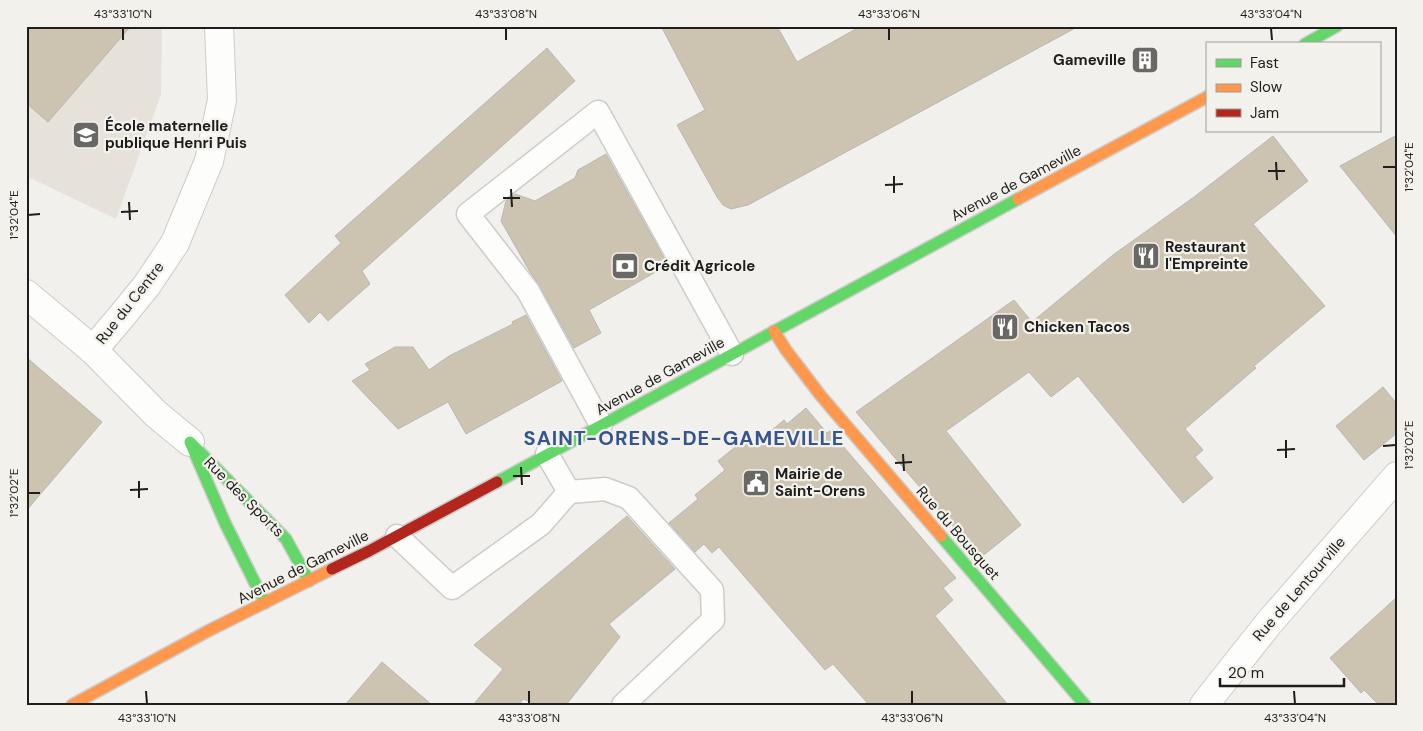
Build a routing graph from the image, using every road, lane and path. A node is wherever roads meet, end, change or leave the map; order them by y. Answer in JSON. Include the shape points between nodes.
{"nodes":[{"id":1,"x":219,"y":26,"type":"edge"},
{"id":2,"x":1337,"y":26,"type":"edge"},
{"id":3,"x":1309,"y":42,"type":"edge"},
{"id":4,"x":1206,"y":98,"type":"edge"},
{"id":5,"x":26,"y":294,"type":"edge"},
{"id":6,"x":774,"y":331,"type":"junction"},
{"id":7,"x":93,"y":350,"type":"junction"},
{"id":8,"x":732,"y":354,"type":"junction"},
{"id":9,"x":601,"y":426,"type":"junction"},
{"id":10,"x":190,"y":442,"type":"junction"},
{"id":11,"x":547,"y":454,"type":"junction"},
{"id":12,"x":1397,"y":476,"type":"edge"},
{"id":13,"x":569,"y":492,"type":"junction"},
{"id":14,"x":397,"y":536,"type":"junction"},
{"id":15,"x":309,"y":581,"type":"junction"},
{"id":16,"x":265,"y":602,"type":"junction"},
{"id":17,"x":72,"y":705,"type":"edge"},
{"id":18,"x":622,"y":705,"type":"edge"},
{"id":19,"x":1086,"y":705,"type":"edge"},
{"id":20,"x":1204,"y":705,"type":"edge"}],
"edges":[{"from":1,"to":7,"type":"street","name":"Rue du Centre","via":[[222,100],[209,161],[174,243],[147,286]]},
{"from":2,"to":3,"type":"main road"},
{"from":4,"to":6,"type":"main road","name":"Avenue de Gameville"},
{"from":5,"to":7,"type":"street","name":"Rue des Sports"},
{"from":6,"to":8,"type":"main road","name":"Avenue de Gameville"},
{"from":6,"to":19,"type":"main road","name":"Rue du Bousquet","via":[[821,396]]},
{"from":7,"to":10,"type":"street","name":"Rue des Sports","via":[[156,414]]},
{"from":8,"to":9,"type":"main road","name":"Avenue de Gameville"},
{"from":8,"to":9,"type":"lane","via":[[598,112],[468,214],[528,291]]},
{"from":9,"to":11,"type":"main road","name":"Avenue de Gameville"},
{"from":10,"to":15,"type":"main road","name":"Rue des Sports","via":[[286,539]]},
{"from":10,"to":16,"type":"main road","name":"Rue des Sports","via":[[225,523]]},
{"from":11,"to":13,"type":"lane"},
{"from":11,"to":14,"type":"main road","name":"Avenue de Gameville"},
{"from":12,"to":20,"type":"street","name":"Rue de Lentourville","via":[[1268,624]]},
{"from":13,"to":14,"type":"lane","via":[[540,524],[452,588]]},
{"from":13,"to":18,"type":"lane","via":[[606,490],[629,498],[712,590],[713,620]]},
{"from":14,"to":15,"type":"main road","name":"Avenue de Gameville"},
{"from":15,"to":16,"type":"main road","name":"Avenue de Gameville"},
{"from":16,"to":17,"type":"main road","name":"Avenue de Gameville"}]}
